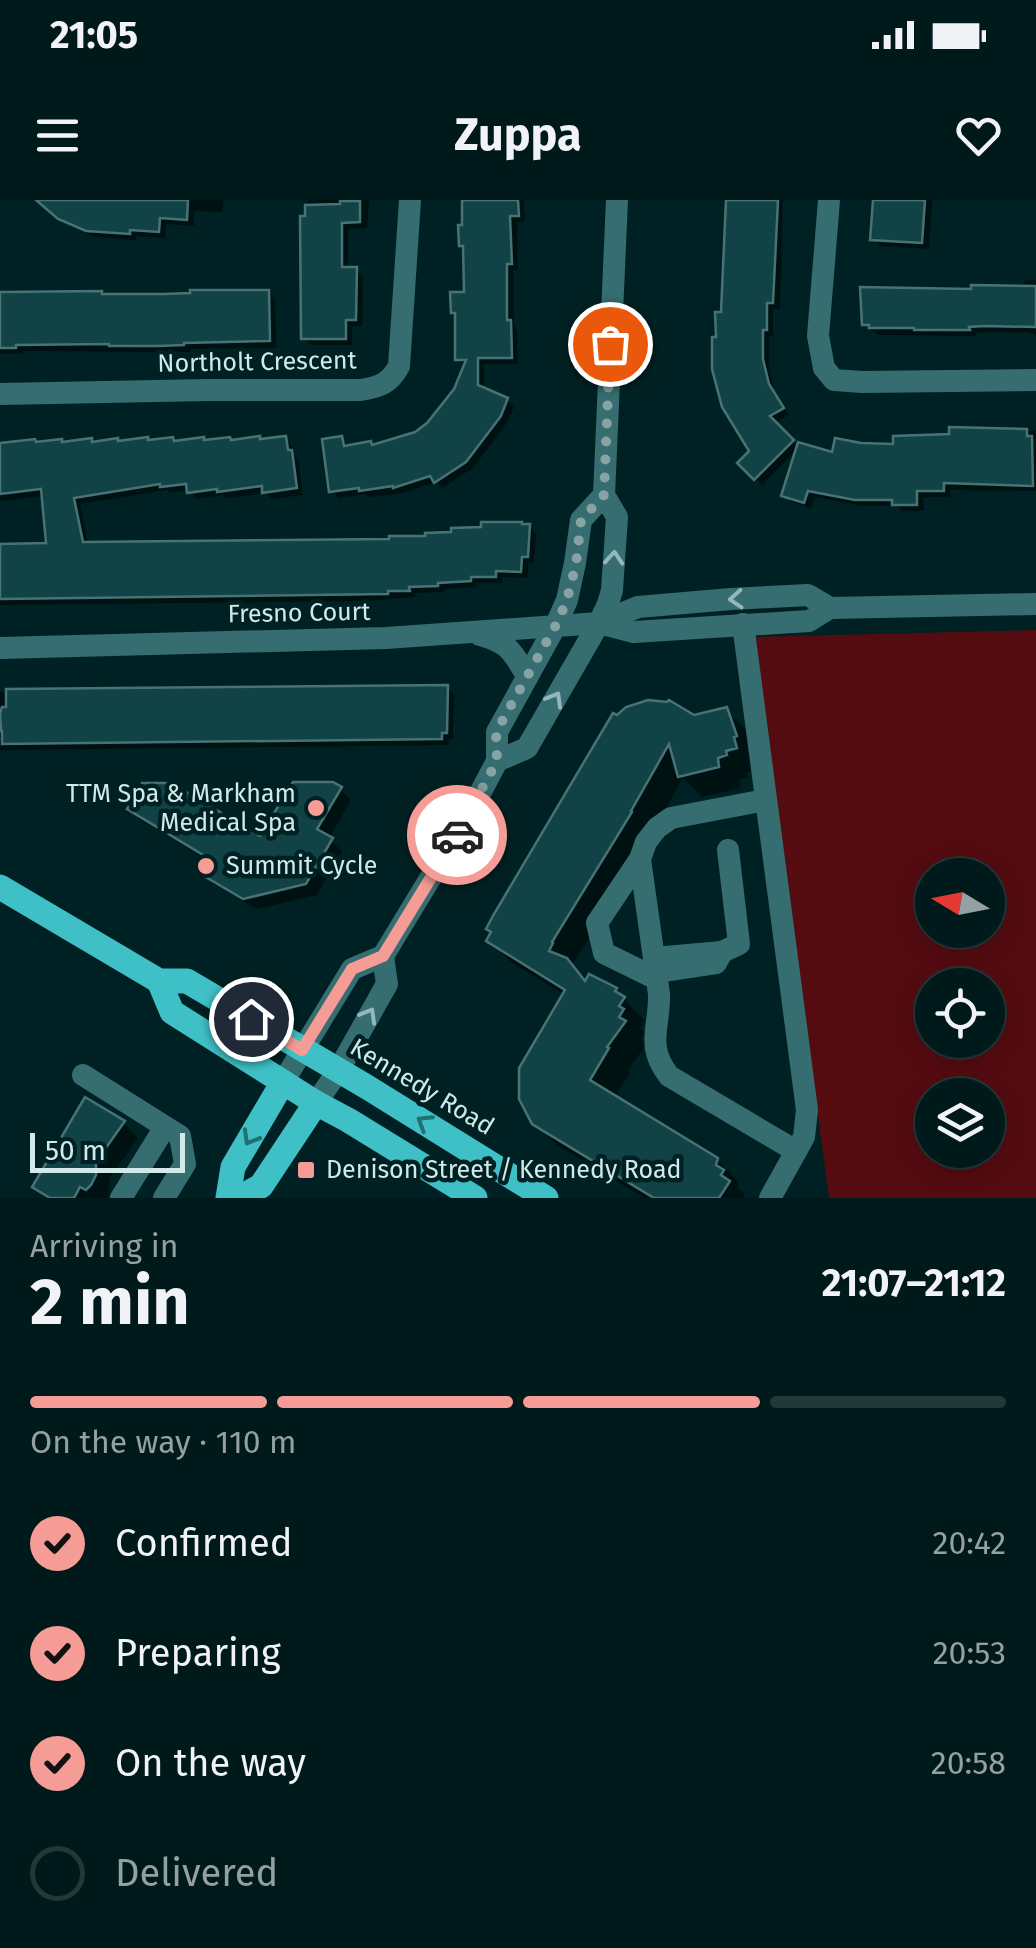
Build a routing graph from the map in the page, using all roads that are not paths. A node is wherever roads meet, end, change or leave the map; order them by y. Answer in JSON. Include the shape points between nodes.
{"nodes":[{"id":1,"x":410,"y":200,"type":"edge"},
{"id":2,"x":616,"y":200,"type":"edge"},
{"id":3,"x":829,"y":200,"type":"edge"},
{"id":4,"x":1036,"y":380,"type":"edge"},
{"id":5,"x":0,"y":394,"type":"edge"},
{"id":6,"x":604,"y":495,"type":"junction"},
{"id":7,"x":1036,"y":604,"type":"edge"},
{"id":8,"x":830,"y":608,"type":"junction"},
{"id":9,"x":600,"y":624,"type":"junction"},
{"id":10,"x":744,"y":624,"type":"junction"},
{"id":11,"x":556,"y":625,"type":"junction"},
{"id":12,"x":472,"y":633,"type":"junction"},
{"id":13,"x":0,"y":648,"type":"edge"},
{"id":14,"x":527,"y":676,"type":"junction"},
{"id":15,"x":497,"y":761,"type":"junction"},
{"id":16,"x":766,"y":800,"type":"junction"},
{"id":17,"x":728,"y":850,"type":"dead end"},
{"id":18,"x":640,"y":858,"type":"junction"},
{"id":19,"x":0,"y":886,"type":"edge"},
{"id":20,"x":383,"y":956,"type":"junction"},
{"id":21,"x":656,"y":969,"type":"junction"},
{"id":22,"x":159,"y":981,"type":"junction"},
{"id":23,"x":302,"y":1050,"type":"junction"},
{"id":24,"x":338,"y":1071,"type":"junction"},
{"id":25,"x":83,"y":1075,"type":"dead end"},
{"id":26,"x":282,"y":1082,"type":"junction"},
{"id":27,"x":316,"y":1104,"type":"junction"},
{"id":28,"x":165,"y":1127,"type":"junction"},
{"id":29,"x":796,"y":1152,"type":"junction"},
{"id":30,"x":120,"y":1198,"type":"edge"},
{"id":31,"x":164,"y":1198,"type":"edge"},
{"id":32,"x":228,"y":1198,"type":"edge"},
{"id":33,"x":239,"y":1198,"type":"edge"},
{"id":34,"x":474,"y":1198,"type":"edge"},
{"id":35,"x":546,"y":1198,"type":"edge"},
{"id":36,"x":770,"y":1198,"type":"edge"}],
"edges":[{"from":1,"to":5,"type":"street","name":"Northolt Crescent","via":[[399,366],[377,387]]},
{"from":2,"to":6,"type":"street"},
{"from":3,"to":4,"type":"street","via":[[818,336],[824,368],[834,380]]},
{"from":9,"to":6,"type":"street","one_way":true,"via":[[612,590],[617,516]]},
{"from":6,"to":11,"type":"street","via":[[581,520],[572,582]]},
{"from":7,"to":8,"type":"street"},
{"from":8,"to":9,"type":"street","one_way":true,"via":[[808,595],[732,599],[638,607]]},
{"from":8,"to":10,"type":"street","via":[[808,621]]},
{"from":9,"to":10,"type":"street","via":[[634,632]]},
{"from":9,"to":11,"type":"street","name":"Fresno Court"},
{"from":15,"to":9,"type":"street","one_way":true,"via":[[526,748]]},
{"from":10,"to":16,"type":"street"},
{"from":11,"to":12,"type":"street","name":"Fresno Court"},
{"from":11,"to":14,"type":"street"},
{"from":12,"to":13,"type":"street","name":"Fresno Court"},
{"from":12,"to":14,"type":"street","via":[[501,641]]},
{"from":14,"to":15,"type":"street","via":[[496,732]]},
{"from":15,"to":20,"type":"street"},
{"from":16,"to":18,"type":"street","via":[[671,818],[646,842]]},
{"from":16,"to":29,"type":"street","via":[[806,1110]]},
{"from":17,"to":21,"type":"street","via":[[739,944],[716,963]]},
{"from":18,"to":21,"type":"street"},
{"from":18,"to":21,"type":"street","via":[[597,923],[604,953]]},
{"from":19,"to":22,"type":"main road","name":"Kennedy Road"},
{"from":20,"to":23,"type":"street","via":[[352,969]]},
{"from":24,"to":20,"type":"street","one_way":true,"via":[[387,984]]},
{"from":21,"to":29,"type":"street","via":[[655,1052],[669,1076]]},
{"from":22,"to":23,"type":"main road","name":"Kennedy Road","via":[[188,982]]},
{"from":22,"to":26,"type":"main road","name":"Kennedy Road","via":[[172,1012]]},
{"from":23,"to":24,"type":"main road","name":"Kennedy Road"},
{"from":23,"to":26,"type":"street"},
{"from":24,"to":27,"type":"street"},
{"from":35,"to":24,"type":"main road","name":"Kennedy Road","one_way":true},
{"from":25,"to":28,"type":"street"},
{"from":26,"to":27,"type":"main road","name":"Kennedy Road"},
{"from":26,"to":32,"type":"main road","one_way":true,"via":[[233,1167]]},
{"from":27,"to":33,"type":"main road","via":[[262,1186]]},
{"from":27,"to":34,"type":"main road","name":"Kennedy Road"},
{"from":28,"to":30,"type":"street"},
{"from":28,"to":31,"type":"street","via":[[180,1136],[186,1164]]},
{"from":29,"to":36,"type":"street"}]}
